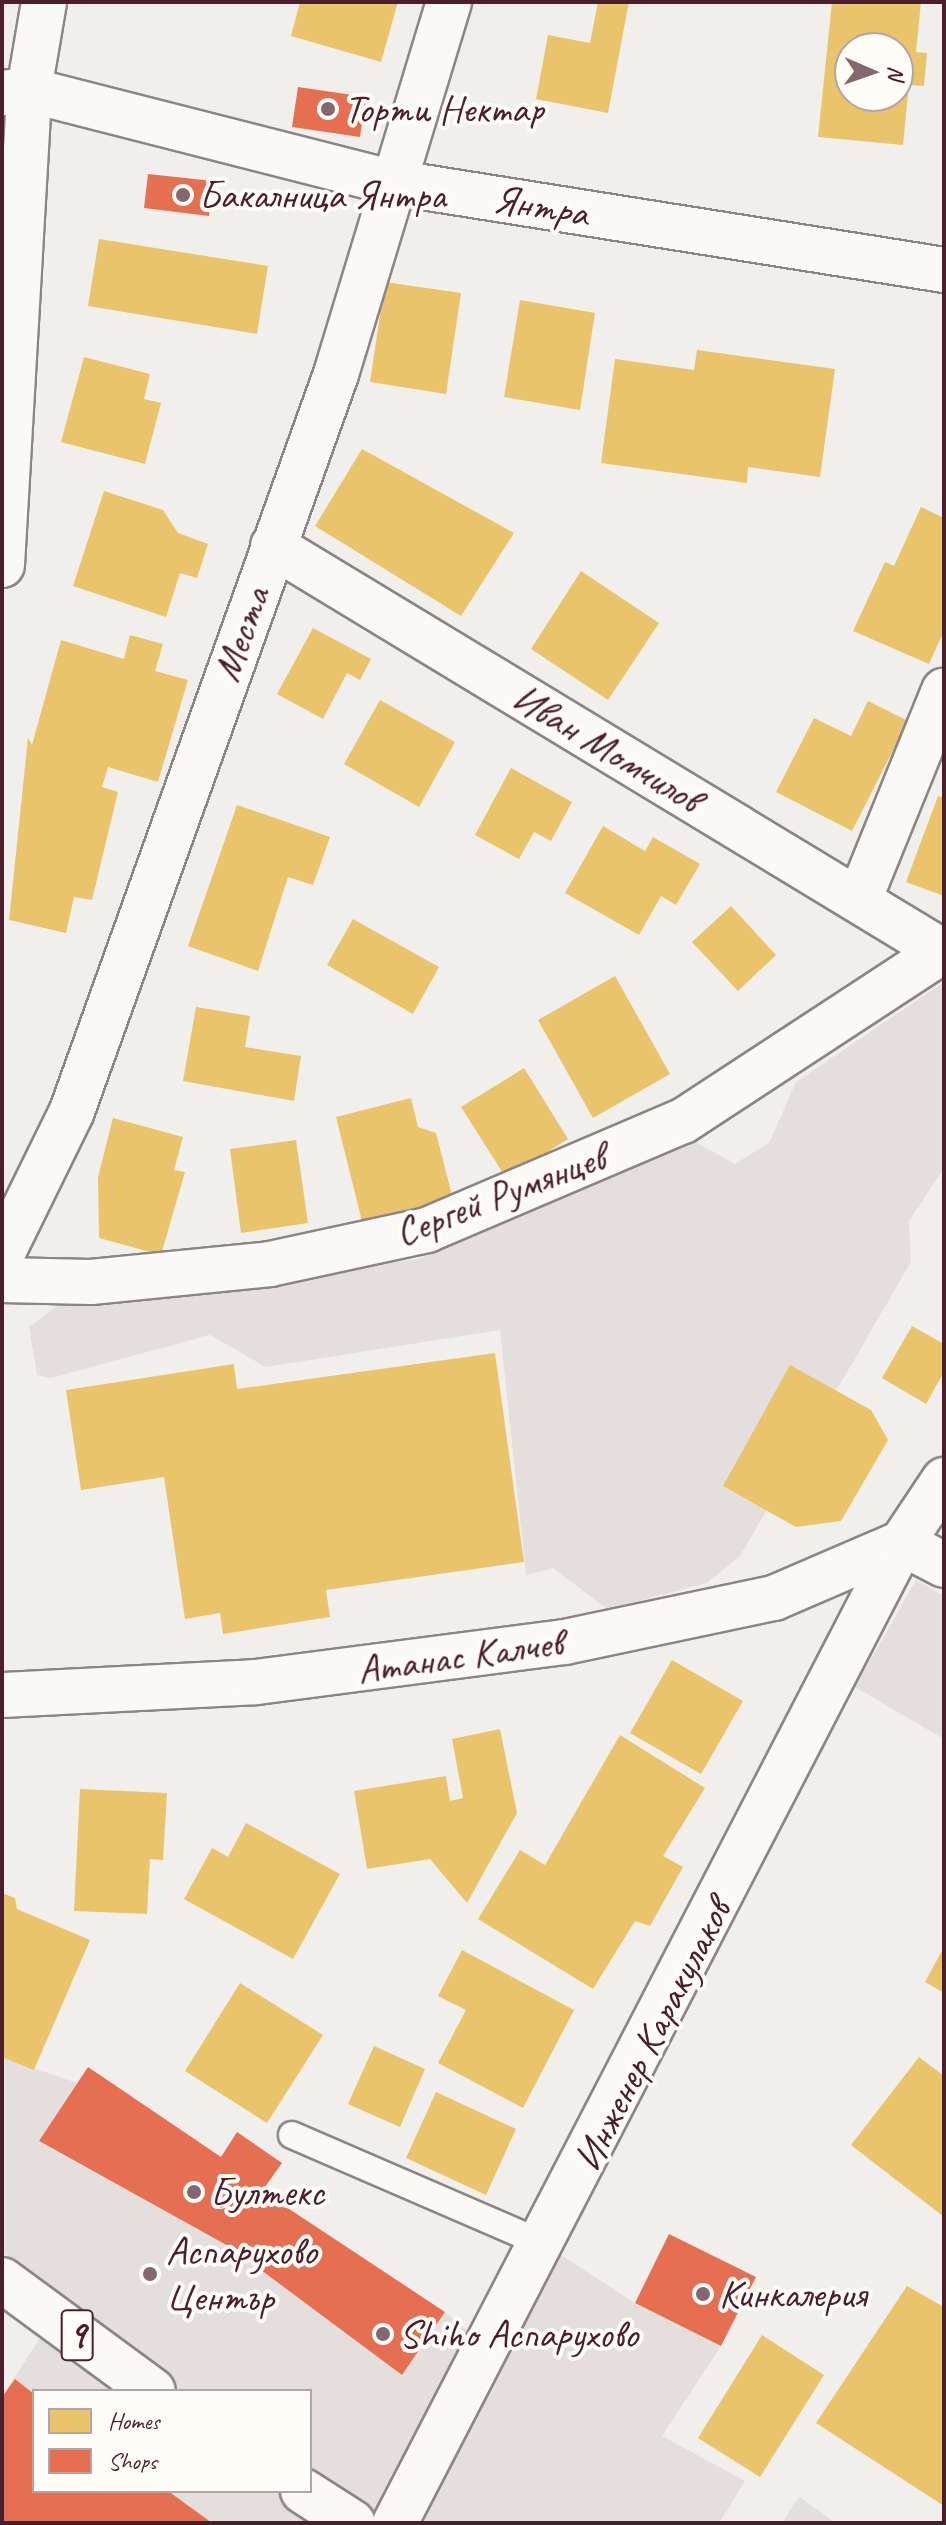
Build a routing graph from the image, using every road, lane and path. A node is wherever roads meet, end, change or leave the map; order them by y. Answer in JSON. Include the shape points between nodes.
{"nodes":[{"id":1,"x":44,"y":2,"type":"edge"},
{"id":2,"x":449,"y":2,"type":"edge"},
{"id":3,"x":16,"y":92,"type":"edge"},
{"id":4,"x":391,"y":182,"type":"junction"},
{"id":5,"x":944,"y":270,"type":"edge"},
{"id":6,"x":273,"y":546,"type":"junction"},
{"id":7,"x":2,"y":565,"type":"edge"},
{"id":8,"x":944,"y":691,"type":"edge"},
{"id":9,"x":859,"y":900,"type":"junction"},
{"id":10,"x":942,"y":950,"type":"edge"},
{"id":11,"x":2,"y":1254,"type":"edge"},
{"id":12,"x":2,"y":1280,"type":"edge"},
{"id":13,"x":944,"y":1480,"type":"edge"},
{"id":14,"x":902,"y":1543,"type":"junction"},
{"id":15,"x":944,"y":1565,"type":"edge"},
{"id":16,"x":2,"y":1695,"type":"edge"},
{"id":17,"x":292,"y":2135,"type":"dead end"},
{"id":18,"x":544,"y":2244,"type":"junction"},
{"id":19,"x":2,"y":2280,"type":"edge"},
{"id":20,"x":150,"y":2389,"type":"edge"},
{"id":21,"x":306,"y":2493,"type":"edge"},
{"id":22,"x":344,"y":2521,"type":"edge"},
{"id":23,"x":395,"y":2523,"type":"edge"}],
"edges":[{"from":1,"to":3,"type":"street"},
{"from":2,"to":4,"type":"street","name":"Места"},
{"from":3,"to":4,"type":"street","name":"Янтра"},
{"from":3,"to":7,"type":"street"},
{"from":4,"to":5,"type":"street","name":"Янтра"},
{"from":4,"to":6,"type":"street","name":"Места","via":[[336,374]]},
{"from":6,"to":9,"type":"street","name":"Иван Момчилов"},
{"from":6,"to":11,"type":"street","name":"Места","via":[[72,1111]]},
{"from":8,"to":9,"type":"street"},
{"from":9,"to":10,"type":"street","name":"Иван Момчилов"},
{"from":10,"to":12,"type":"street","name":"Сергей Румянцев","via":[[683,1121],[427,1230],[270,1264],[91,1282]]},
{"from":13,"to":14,"type":"street","name":"Инженер Каракулаков"},
{"from":14,"to":15,"type":"street"},
{"from":14,"to":16,"type":"street","name":"Атанас Калчев","via":[[774,1598],[428,1664]]},
{"from":14,"to":18,"type":"street","name":"Инженер Каракулаков"},
{"from":17,"to":18,"type":"lane"},
{"from":18,"to":23,"type":"street","name":"Инженер Каракулаков"},
{"from":19,"to":20,"type":"street","number":"9"},
{"from":21,"to":22,"type":"street"}]}
